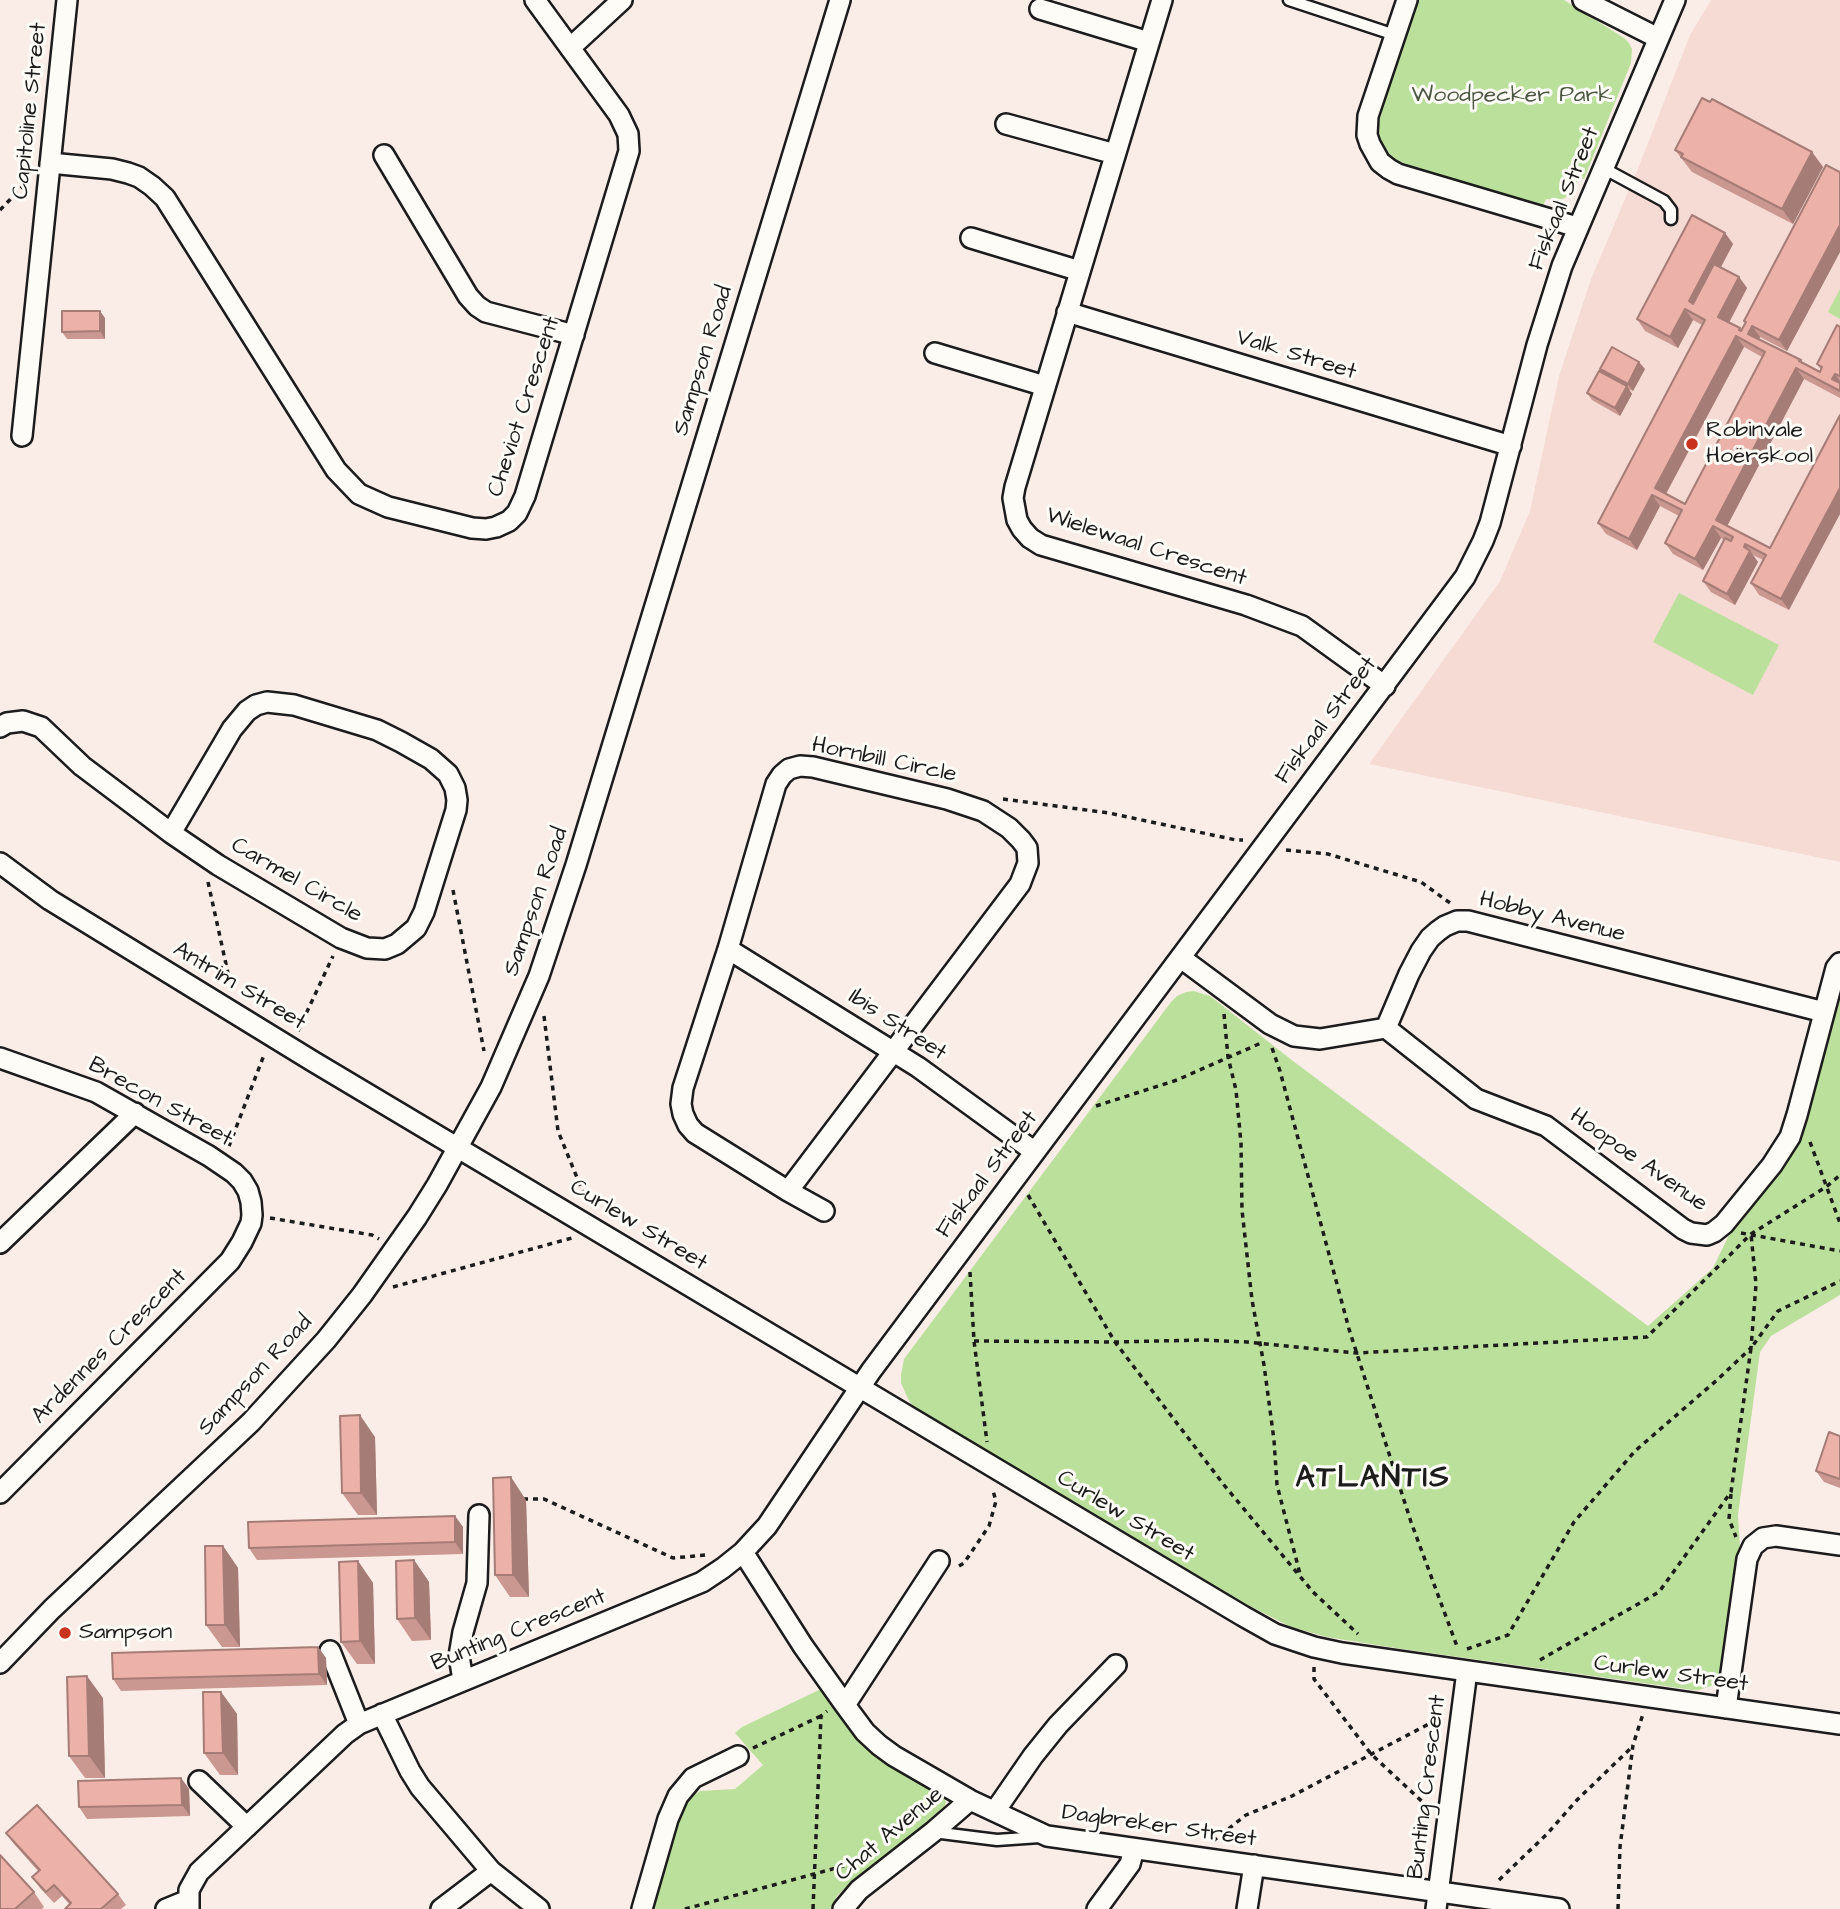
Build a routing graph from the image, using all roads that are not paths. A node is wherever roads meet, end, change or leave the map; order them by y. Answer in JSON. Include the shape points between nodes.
{"nodes":[{"id":1,"x":67,"y":0,"type":"edge"},
{"id":2,"x":535,"y":0,"type":"edge"},
{"id":3,"x":622,"y":0,"type":"edge"},
{"id":4,"x":840,"y":0,"type":"edge"},
{"id":5,"x":1162,"y":0,"type":"edge"},
{"id":6,"x":1289,"y":0,"type":"edge"},
{"id":7,"x":1407,"y":0,"type":"edge"},
{"id":8,"x":1583,"y":0,"type":"edge"},
{"id":9,"x":1675,"y":0,"type":"edge"},
{"id":10,"x":1040,"y":9,"type":"dead end"},
{"id":11,"x":1395,"y":35,"type":"junction"},
{"id":12,"x":1658,"y":38,"type":"junction"},
{"id":13,"x":1149,"y":42,"type":"junction"},
{"id":14,"x":570,"y":48,"type":"junction"},
{"id":15,"x":1006,"y":124,"type":"dead end"},
{"id":16,"x":384,"y":155,"type":"dead end"},
{"id":17,"x":1115,"y":155,"type":"junction"},
{"id":18,"x":50,"y":163,"type":"junction"},
{"id":19,"x":1603,"y":168,"type":"junction"},
{"id":20,"x":1671,"y":219,"type":"dead end"},
{"id":21,"x":1577,"y":228,"type":"junction"},
{"id":22,"x":971,"y":238,"type":"dead end"},
{"id":23,"x":1080,"y":271,"type":"junction"},
{"id":24,"x":1067,"y":312,"type":"junction"},
{"id":25,"x":574,"y":335,"type":"junction"},
{"id":26,"x":935,"y":354,"type":"dead end"},
{"id":27,"x":1045,"y":386,"type":"junction"},
{"id":28,"x":22,"y":436,"type":"dead end"},
{"id":29,"x":1511,"y":446,"type":"junction"},
{"id":30,"x":1385,"y":686,"type":"junction"},
{"id":31,"x":0,"y":727,"type":"edge"},
{"id":32,"x":171,"y":833,"type":"junction"},
{"id":33,"x":0,"y":863,"type":"edge"},
{"id":34,"x":728,"y":949,"type":"junction"},
{"id":35,"x":1181,"y":958,"type":"junction"},
{"id":36,"x":1840,"y":963,"type":"edge"},
{"id":37,"x":1824,"y":1012,"type":"junction"},
{"id":38,"x":1386,"y":1028,"type":"junction"},
{"id":39,"x":893,"y":1051,"type":"junction"},
{"id":40,"x":0,"y":1058,"type":"edge"},
{"id":41,"x":135,"y":1113,"type":"junction"},
{"id":42,"x":458,"y":1147,"type":"junction"},
{"id":43,"x":1035,"y":1152,"type":"junction"},
{"id":44,"x":788,"y":1191,"type":"junction"},
{"id":45,"x":824,"y":1211,"type":"dead end"},
{"id":46,"x":250,"y":1223,"type":"joint"},
{"id":47,"x":0,"y":1243,"type":"edge"},
{"id":48,"x":860,"y":1388,"type":"junction"},
{"id":49,"x":0,"y":1493,"type":"edge"},
{"id":50,"x":479,"y":1515,"type":"dead end"},
{"id":51,"x":1840,"y":1545,"type":"edge"},
{"id":52,"x":743,"y":1552,"type":"junction"},
{"id":53,"x":939,"y":1561,"type":"road end"},
{"id":54,"x":330,"y":1651,"type":"dead end"},
{"id":55,"x":0,"y":1663,"type":"edge"},
{"id":56,"x":1116,"y":1665,"type":"dead end"},
{"id":57,"x":1467,"y":1671,"type":"junction"},
{"id":58,"x":463,"y":1680,"type":"junction"},
{"id":59,"x":845,"y":1705,"type":"junction"},
{"id":60,"x":1726,"y":1708,"type":"junction"},
{"id":61,"x":382,"y":1714,"type":"junction"},
{"id":62,"x":359,"y":1724,"type":"junction"},
{"id":63,"x":1840,"y":1724,"type":"edge"},
{"id":64,"x":738,"y":1756,"type":"road end"},
{"id":65,"x":199,"y":1781,"type":"dead end"},
{"id":66,"x":970,"y":1800,"type":"junction"},
{"id":67,"x":995,"y":1811,"type":"junction"},
{"id":68,"x":247,"y":1827,"type":"junction"},
{"id":69,"x":933,"y":1832,"type":"junction"},
{"id":70,"x":1047,"y":1836,"type":"junction"},
{"id":71,"x":1134,"y":1849,"type":"junction"},
{"id":72,"x":1254,"y":1865,"type":"junction"},
{"id":73,"x":491,"y":1871,"type":"junction"},
{"id":74,"x":1438,"y":1900,"type":"edge"},
{"id":75,"x":188,"y":1904,"type":"edge"},
{"id":76,"x":166,"y":1909,"type":"edge"},
{"id":77,"x":441,"y":1909,"type":"edge"},
{"id":78,"x":539,"y":1909,"type":"edge"},
{"id":79,"x":642,"y":1909,"type":"edge"},
{"id":80,"x":843,"y":1909,"type":"edge"},
{"id":81,"x":1097,"y":1909,"type":"edge"},
{"id":82,"x":1247,"y":1909,"type":"edge"},
{"id":83,"x":1559,"y":1909,"type":"edge"}],
"edges":[{"from":1,"to":18,"type":"street","name":"Capitoline Street"},
{"from":2,"to":14,"type":"street","name":"Cheviot Crescent"},
{"from":3,"to":14,"type":"street"},
{"from":4,"to":42,"type":"street","name":"Sampson Road","via":[[568,891],[534,989],[491,1087]]},
{"from":5,"to":13,"type":"street","name":"Wielewaal Crescent"},
{"from":6,"to":11,"type":"lane"},
{"from":7,"to":11,"type":"street"},
{"from":8,"to":12,"type":"street"},
{"from":9,"to":12,"type":"street","name":"Fiskaal Street"},
{"from":10,"to":13,"type":"street"},
{"from":11,"to":21,"type":"street","via":[[1368,116],[1370,144],[1380,162],[1398,174]]},
{"from":12,"to":19,"type":"street","name":"Fiskaal Street"},
{"from":13,"to":17,"type":"street","name":"Wielewaal Crescent"},
{"from":14,"to":25,"type":"street","name":"Cheviot Crescent","via":[[625,124],[629,143],[628,160]]},
{"from":15,"to":17,"type":"street"},
{"from":16,"to":25,"type":"street","via":[[477,306]]},
{"from":17,"to":23,"type":"street","name":"Wielewaal Crescent"},
{"from":18,"to":25,"type":"street","name":"Cheviot Crescent","via":[[128,173],[165,198],[336,470],[359,494],[388,507],[472,528],[486,529],[509,521],[525,496]]},
{"from":18,"to":28,"type":"street","name":"Capitoline Street"},
{"from":19,"to":20,"type":"lane","via":[[1664,201],[1670,206]]},
{"from":19,"to":21,"type":"street","name":"Fiskaal Street"},
{"from":21,"to":29,"type":"street","name":"Fiskaal Street","via":[[1549,305]]},
{"from":22,"to":23,"type":"street"},
{"from":23,"to":24,"type":"street","name":"Wielewaal Crescent"},
{"from":24,"to":27,"type":"street","name":"Wielewaal Crescent"},
{"from":24,"to":29,"type":"street","name":"Valk Street"},
{"from":26,"to":27,"type":"street"},
{"from":27,"to":30,"type":"street","name":"Wielewaal Crescent","via":[[1013,498],[1017,520],[1030,538],[1286,619]]},
{"from":29,"to":30,"type":"street","name":"Fiskaal Street","via":[[1475,560]]},
{"from":30,"to":35,"type":"street","name":"Fiskaal Street"},
{"from":31,"to":32,"type":"street","name":"Carmel Circle","via":[[23,721],[41,727],[82,766]]},
{"from":32,"to":32,"type":"street","name":"Carmel Circle","via":[[232,729],[247,711],[267,702],[294,705],[377,730],[449,774],[457,800],[421,920],[410,935],[385,948],[367,948],[341,938]]},
{"from":33,"to":42,"type":"street","name":"Antrim Street","via":[[50,900]]},
{"from":34,"to":39,"type":"street","name":"Ibis Street"},
{"from":34,"to":39,"type":"street","name":"Hornbill Circle","via":[[776,784],[789,769],[813,766],[983,811],[1009,828],[1027,848],[1026,872]]},
{"from":34,"to":44,"type":"street","name":"Hornbill Circle","via":[[683,1088],[683,1114],[695,1133]]},
{"from":35,"to":38,"type":"street","via":[[1270,1024],[1294,1036],[1320,1039]]},
{"from":35,"to":43,"type":"street","name":"Fiskaal Street"},
{"from":36,"to":37,"type":"street","name":"Hoopoe Avenue"},
{"from":37,"to":38,"type":"street","name":"Hobby Avenue","via":[[1457,921],[1430,938]]},
{"from":37,"to":38,"type":"street","name":"Hoopoe Avenue","via":[[1790,1136],[1724,1224],[1707,1235],[1683,1229],[1546,1126],[1476,1099]]},
{"from":39,"to":43,"type":"street","name":"Ibis Street"},
{"from":39,"to":44,"type":"street","name":"Hornbill Circle"},
{"from":40,"to":41,"type":"street","name":"Brecon Street","via":[[80,1085]]},
{"from":41,"to":46,"type":"street","name":"Brecon Street","via":[[234,1173],[248,1191]]},
{"from":41,"to":47,"type":"street"},
{"from":42,"to":48,"type":"street","name":"Curlew Street"},
{"from":42,"to":55,"type":"street","name":"Sampson Road","via":[[396,1249],[326,1340],[251,1422]]},
{"from":43,"to":48,"type":"street","name":"Fiskaal Street"},
{"from":44,"to":45,"type":"street","name":"Hornbill Circle"},
{"from":46,"to":49,"type":"street","name":"Ardennes Crescent","via":[[223,1268]]},
{"from":48,"to":52,"type":"street","name":"Bunting Crescent","via":[[767,1526]]},
{"from":48,"to":57,"type":"street","name":"Curlew Street","via":[[1276,1634],[1314,1647]]},
{"from":50,"to":58,"type":"street","via":[[477,1583],[458,1656]]},
{"from":51,"to":60,"type":"street","via":[[1770,1536],[1749,1551]]},
{"from":52,"to":58,"type":"street","name":"Bunting Crescent","via":[[690,1587]]},
{"from":52,"to":59,"type":"street","name":"Dagbreker Street"},
{"from":53,"to":59,"type":"street"},
{"from":54,"to":62,"type":"street"},
{"from":56,"to":67,"type":"street","via":[[1032,1755]]},
{"from":57,"to":60,"type":"street","name":"Curlew Street"},
{"from":57,"to":74,"type":"street","name":"Bunting Crescent"},
{"from":58,"to":61,"type":"street","name":"Bunting Crescent"},
{"from":59,"to":66,"type":"street","name":"Dagbreker Street","via":[[879,1745]]},
{"from":60,"to":63,"type":"street","name":"Curlew Street"},
{"from":61,"to":62,"type":"street","name":"Bunting Crescent"},
{"from":61,"to":73,"type":"street","via":[[420,1787]]},
{"from":62,"to":68,"type":"street","name":"Bunting Crescent"},
{"from":64,"to":79,"type":"street","via":[[693,1778],[678,1796]]},
{"from":65,"to":68,"type":"street"},
{"from":66,"to":67,"type":"street","name":"Dagbreker Street"},
{"from":66,"to":69,"type":"street","name":"Chat Avenue"},
{"from":67,"to":70,"type":"street","name":"Dagbreker Street"},
{"from":68,"to":75,"type":"street","name":"Bunting Crescent","via":[[199,1872],[189,1890]]},
{"from":69,"to":70,"type":"lane","via":[[996,1840]]},
{"from":69,"to":80,"type":"street","name":"Chat Avenue","via":[[859,1890]]},
{"from":70,"to":71,"type":"street","name":"Dagbreker Street"},
{"from":71,"to":72,"type":"street","name":"Dagbreker Street"},
{"from":71,"to":81,"type":"street","via":[[1130,1864]]},
{"from":72,"to":74,"type":"street","name":"Dagbreker Street"},
{"from":72,"to":82,"type":"street"},
{"from":73,"to":77,"type":"street"},
{"from":73,"to":78,"type":"street"},
{"from":74,"to":83,"type":"street","name":"Dagbreker Street","via":[[1481,1898]]},
{"from":75,"to":76,"type":"street"}]}
